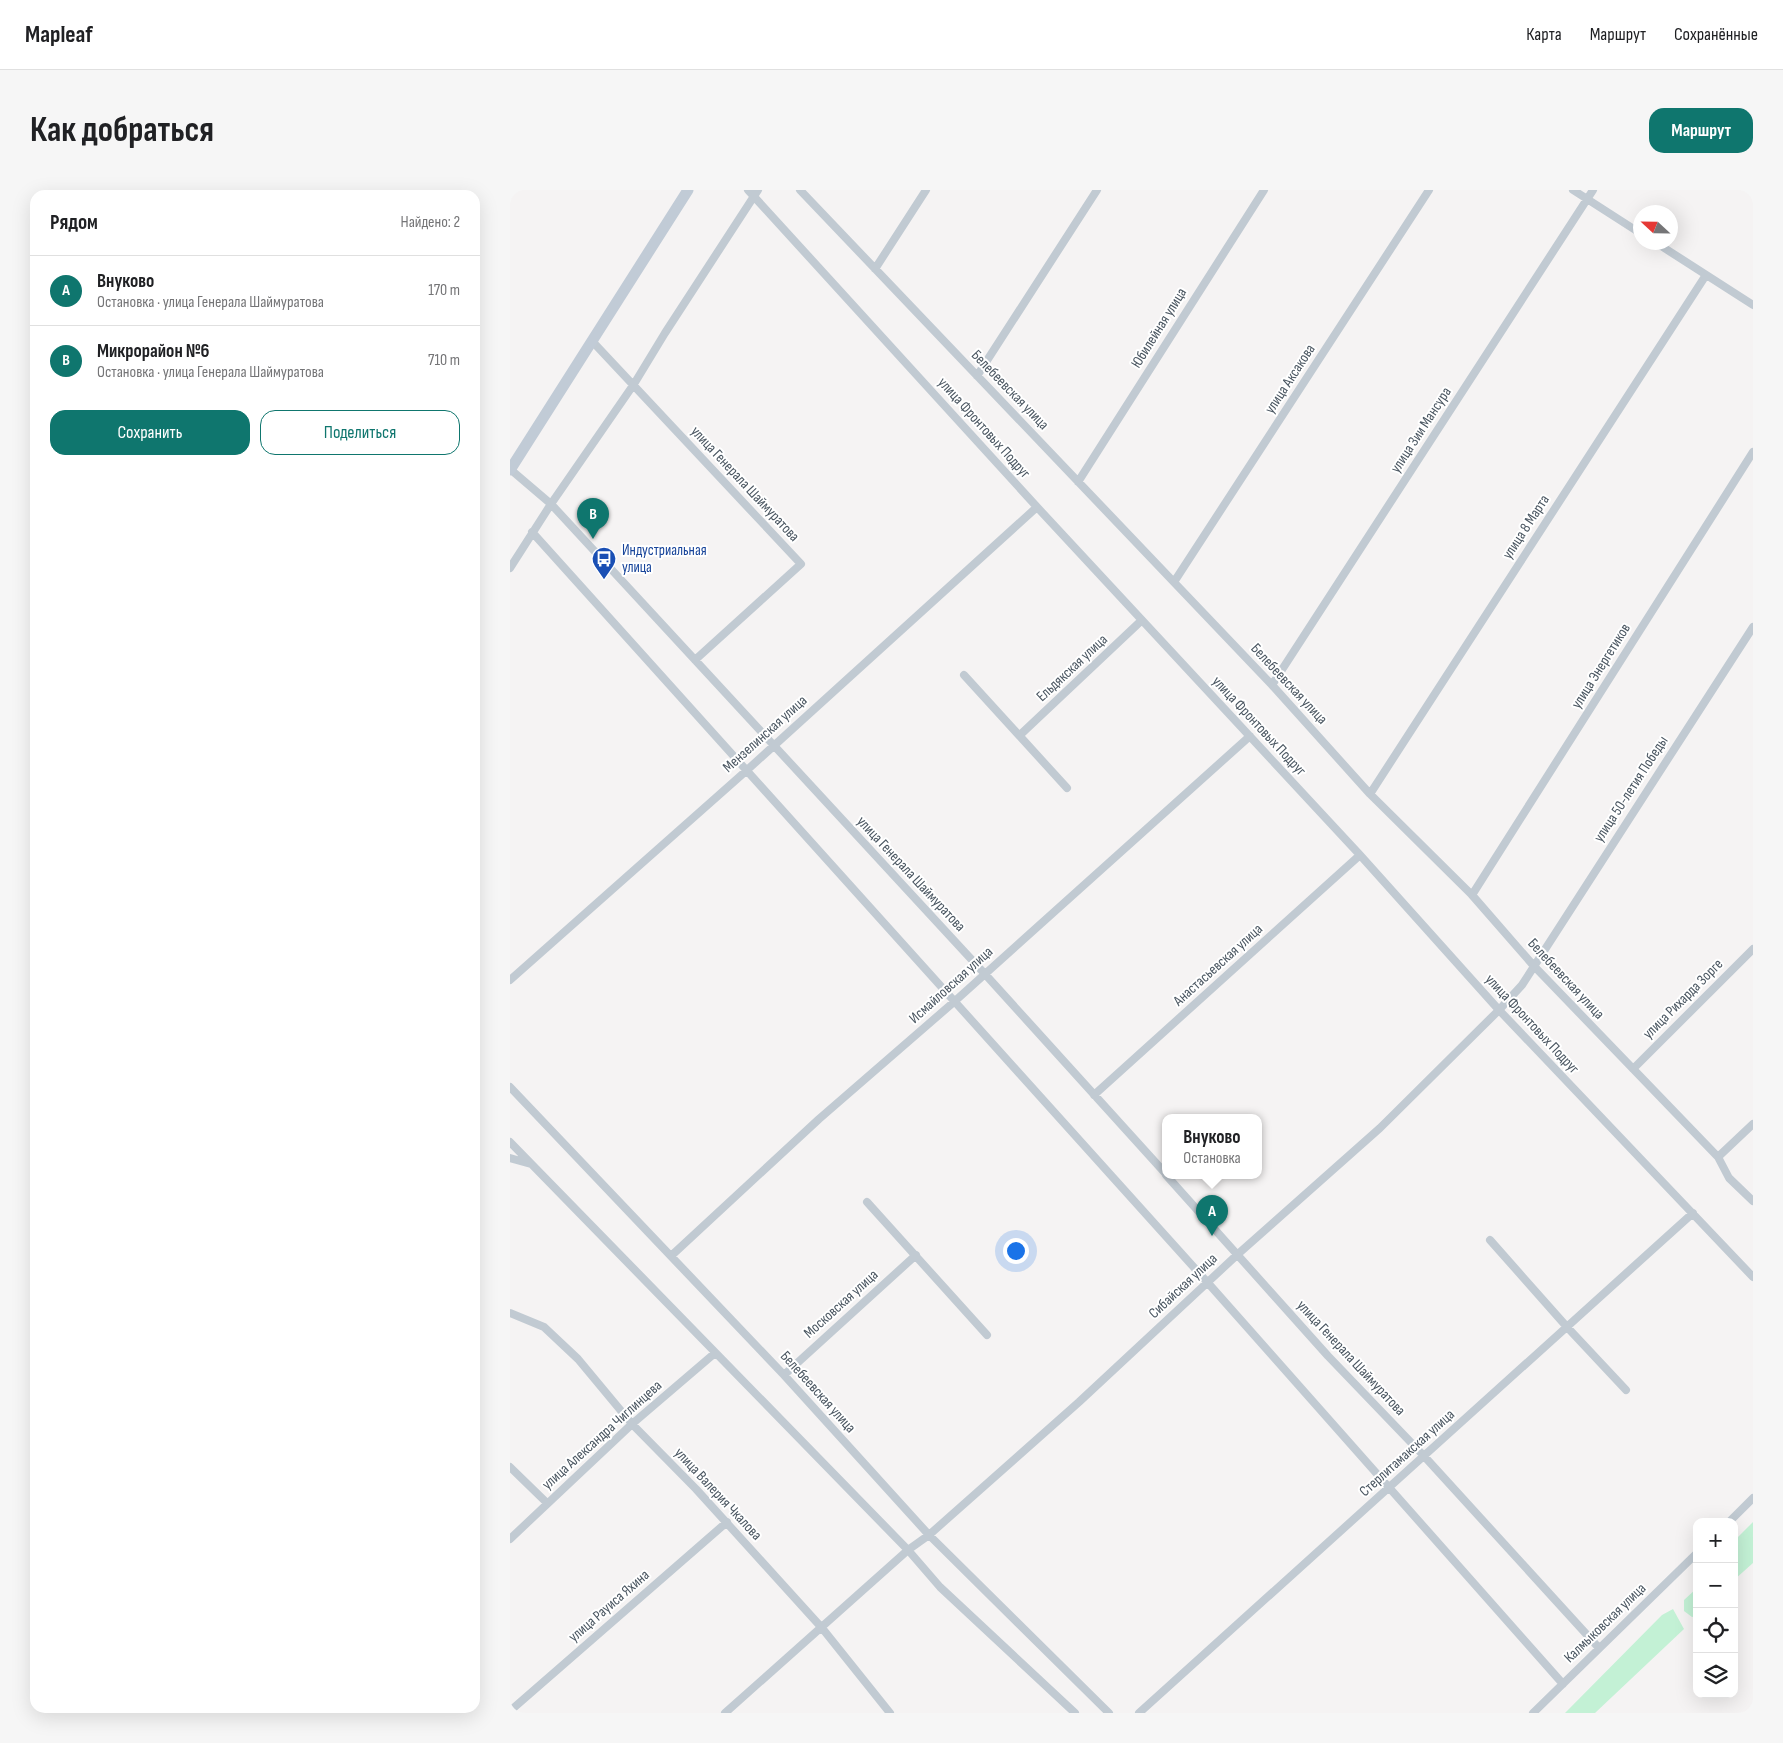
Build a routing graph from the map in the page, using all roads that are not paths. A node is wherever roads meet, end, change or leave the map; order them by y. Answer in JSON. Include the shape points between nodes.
{"nodes":[{"id":1,"x":688,"y":190,"type":"edge"},
{"id":2,"x":748,"y":190,"type":"edge"},
{"id":3,"x":800,"y":190,"type":"edge"},
{"id":4,"x":926,"y":190,"type":"edge"},
{"id":5,"x":1097,"y":190,"type":"edge"},
{"id":6,"x":1264,"y":190,"type":"edge"},
{"id":7,"x":1429,"y":190,"type":"edge"},
{"id":8,"x":1573,"y":190,"type":"edge"},
{"id":9,"x":1593,"y":190,"type":"edge"},
{"id":10,"x":756,"y":193,"type":"edge"},
{"id":11,"x":1587,"y":199,"type":"junction"},
{"id":12,"x":1633,"y":229,"type":"edge"},
{"id":13,"x":1667,"y":250,"type":"edge"},
{"id":14,"x":875,"y":269,"type":"junction"},
{"id":15,"x":1706,"y":275,"type":"junction"},
{"id":16,"x":1753,"y":305,"type":"edge"},
{"id":17,"x":592,"y":341,"type":"junction"},
{"id":18,"x":977,"y":376,"type":"junction"},
{"id":19,"x":634,"y":384,"type":"junction"},
{"id":20,"x":1753,"y":452,"type":"edge"},
{"id":21,"x":510,"y":470,"type":"edge"},
{"id":22,"x":1078,"y":482,"type":"junction"},
{"id":23,"x":551,"y":504,"type":"junction"},
{"id":24,"x":1037,"y":507,"type":"junction"},
{"id":25,"x":532,"y":532,"type":"junction"},
{"id":26,"x":510,"y":568,"type":"edge"},
{"id":27,"x":1174,"y":582,"type":"junction"},
{"id":28,"x":1142,"y":620,"type":"junction"},
{"id":29,"x":1753,"y":627,"type":"edge"},
{"id":30,"x":694,"y":660,"type":"junction"},
{"id":31,"x":964,"y":675,"type":"dead end"},
{"id":32,"x":1272,"y":685,"type":"junction"},
{"id":33,"x":1020,"y":735,"type":"junction"},
{"id":34,"x":1250,"y":736,"type":"junction"},
{"id":35,"x":773,"y":746,"type":"junction"},
{"id":36,"x":746,"y":771,"type":"junction"},
{"id":37,"x":1067,"y":788,"type":"dead end"},
{"id":38,"x":1370,"y":794,"type":"junction"},
{"id":39,"x":1360,"y":856,"type":"junction"},
{"id":40,"x":1472,"y":895,"type":"junction"},
{"id":41,"x":1753,"y":949,"type":"edge"},
{"id":42,"x":1533,"y":965,"type":"junction"},
{"id":43,"x":984,"y":973,"type":"junction"},
{"id":44,"x":510,"y":980,"type":"edge"},
{"id":45,"x":955,"y":1001,"type":"junction"},
{"id":46,"x":1500,"y":1010,"type":"junction"},
{"id":47,"x":1633,"y":1069,"type":"junction"},
{"id":48,"x":510,"y":1087,"type":"edge"},
{"id":49,"x":1094,"y":1095,"type":"junction"},
{"id":50,"x":1753,"y":1124,"type":"edge"},
{"id":51,"x":510,"y":1142,"type":"edge"},
{"id":52,"x":1718,"y":1157,"type":"junction"},
{"id":53,"x":510,"y":1158,"type":"edge"},
{"id":54,"x":532,"y":1165,"type":"junction"},
{"id":55,"x":1162,"y":1170,"type":"edge"},
{"id":56,"x":1170,"y":1179,"type":"edge"},
{"id":57,"x":1753,"y":1201,"type":"edge"},
{"id":58,"x":867,"y":1202,"type":"dead end"},
{"id":59,"x":1693,"y":1213,"type":"junction"},
{"id":60,"x":1490,"y":1240,"type":"dead end"},
{"id":61,"x":1238,"y":1254,"type":"junction"},
{"id":62,"x":916,"y":1255,"type":"junction"},
{"id":63,"x":671,"y":1256,"type":"junction"},
{"id":64,"x":1753,"y":1277,"type":"edge"},
{"id":65,"x":1208,"y":1283,"type":"junction"},
{"id":66,"x":510,"y":1312,"type":"edge"},
{"id":67,"x":1567,"y":1327,"type":"junction"},
{"id":68,"x":987,"y":1336,"type":"dead end"},
{"id":69,"x":715,"y":1353,"type":"junction"},
{"id":70,"x":784,"y":1374,"type":"junction"},
{"id":71,"x":1626,"y":1390,"type":"dead end"},
{"id":72,"x":632,"y":1424,"type":"junction"},
{"id":73,"x":1424,"y":1456,"type":"junction"},
{"id":74,"x":510,"y":1467,"type":"edge"},
{"id":75,"x":1388,"y":1488,"type":"junction"},
{"id":76,"x":1753,"y":1498,"type":"edge"},
{"id":77,"x":547,"y":1503,"type":"junction"},
{"id":78,"x":1733,"y":1518,"type":"edge"},
{"id":79,"x":727,"y":1522,"type":"junction"},
{"id":80,"x":928,"y":1534,"type":"junction"},
{"id":81,"x":510,"y":1539,"type":"edge"},
{"id":82,"x":908,"y":1550,"type":"junction"},
{"id":83,"x":1693,"y":1557,"type":"edge"},
{"id":84,"x":822,"y":1628,"type":"junction"},
{"id":85,"x":1599,"y":1648,"type":"junction"},
{"id":86,"x":1563,"y":1684,"type":"junction"},
{"id":87,"x":510,"y":1711,"type":"edge"},
{"id":88,"x":725,"y":1713,"type":"edge"},
{"id":89,"x":890,"y":1713,"type":"edge"},
{"id":90,"x":1075,"y":1713,"type":"edge"},
{"id":91,"x":1109,"y":1713,"type":"edge"},
{"id":92,"x":1139,"y":1713,"type":"edge"},
{"id":93,"x":1533,"y":1713,"type":"edge"}],
"edges":[{"from":1,"to":17,"type":"street"},
{"from":2,"to":10,"type":"street","name":"улица Фронтовых Подруг"},
{"from":3,"to":14,"type":"street","name":"Белебеевская улица"},
{"from":4,"to":14,"type":"street"},
{"from":5,"to":18,"type":"street"},
{"from":6,"to":22,"type":"street","name":"Юбилейная улица"},
{"from":7,"to":27,"type":"street","name":"улица Аксакова"},
{"from":8,"to":11,"type":"street"},
{"from":9,"to":11,"type":"street","name":"улица Зии Мансура"},
{"from":10,"to":19,"type":"street"},
{"from":10,"to":24,"type":"street","name":"улица Фронтовых Подруг"},
{"from":11,"to":12,"type":"street"},
{"from":11,"to":32,"type":"street","name":"улица Зии Мансура"},
{"from":13,"to":15,"type":"street"},
{"from":14,"to":18,"type":"street","name":"Белебеевская улица"},
{"from":15,"to":16,"type":"street"},
{"from":15,"to":38,"type":"street","name":"улица 8 Марта"},
{"from":17,"to":19,"type":"street","name":"улица Генерала Шаймуратова"},
{"from":17,"to":21,"type":"street"},
{"from":18,"to":22,"type":"street","name":"Белебеевская улица"},
{"from":19,"to":23,"type":"street"},
{"from":19,"to":30,"type":"street","name":"улица Генерала Шаймуратова","via":[[801,564]]},
{"from":20,"to":40,"type":"street","name":"улица Энергетиков"},
{"from":21,"to":23,"type":"street","name":"улица Генерала Шаймуратова"},
{"from":22,"to":27,"type":"street","name":"Белебеевская улица"},
{"from":23,"to":25,"type":"street"},
{"from":23,"to":30,"type":"street","name":"улица Генерала Шаймуратова"},
{"from":24,"to":28,"type":"street","name":"улица Фронтовых Подруг"},
{"from":24,"to":35,"type":"street","name":"Мензелинская улица"},
{"from":25,"to":26,"type":"street"},
{"from":25,"to":36,"type":"street"},
{"from":27,"to":32,"type":"street","name":"Белебеевская улица"},
{"from":28,"to":33,"type":"street","name":"Ельдякская улица"},
{"from":28,"to":34,"type":"street","name":"улица Фронтовых Подруг"},
{"from":29,"to":42,"type":"street","name":"улица 50-летия Победы"},
{"from":30,"to":35,"type":"street","name":"улица Генерала Шаймуратова"},
{"from":31,"to":33,"type":"street"},
{"from":32,"to":38,"type":"street","name":"Белебеевская улица"},
{"from":33,"to":37,"type":"street"},
{"from":34,"to":39,"type":"street","name":"улица Фронтовых Подруг"},
{"from":34,"to":43,"type":"street","name":"Исмайловская улица"},
{"from":35,"to":36,"type":"street","name":"Мензелинская улица"},
{"from":35,"to":43,"type":"street","name":"улица Генерала Шаймуратова"},
{"from":36,"to":44,"type":"street","name":"Мензелинская улица"},
{"from":36,"to":45,"type":"street"},
{"from":38,"to":40,"type":"street","name":"Белебеевская улица"},
{"from":39,"to":46,"type":"street","name":"улица Фронтовых Подруг"},
{"from":39,"to":49,"type":"street","name":"Анастасьевская улица"},
{"from":40,"to":42,"type":"street","name":"Белебеевская улица"},
{"from":41,"to":47,"type":"street","name":"улица Рихарда Зорге"},
{"from":42,"to":46,"type":"street","name":"Сибайская улица","via":[[1522,985]]},
{"from":42,"to":47,"type":"street","name":"Белебеевская улица"},
{"from":43,"to":45,"type":"street","name":"Исмайловская улица"},
{"from":43,"to":49,"type":"street","name":"улица Генерала Шаймуратова"},
{"from":45,"to":63,"type":"street","name":"Исмайловская улица","via":[[819,1119]]},
{"from":45,"to":65,"type":"street"},
{"from":46,"to":59,"type":"street","name":"улица Фронтовых Подруг"},
{"from":46,"to":61,"type":"street","name":"Сибайская улица","via":[[1380,1128]]},
{"from":47,"to":52,"type":"street","name":"Белебеевская улица"},
{"from":48,"to":63,"type":"street","name":"Белебеевская улица"},
{"from":49,"to":55,"type":"street","name":"улица Генерала Шаймуратова"},
{"from":50,"to":52,"type":"street"},
{"from":51,"to":54,"type":"street"},
{"from":52,"to":57,"type":"street","name":"Белебеевская улица","via":[[1729,1178]]},
{"from":53,"to":54,"type":"street"},
{"from":54,"to":69,"type":"street"},
{"from":56,"to":61,"type":"street","name":"улица Генерала Шаймуратова"},
{"from":58,"to":62,"type":"street"},
{"from":59,"to":64,"type":"street","name":"улица Фронтовых Подруг"},
{"from":59,"to":67,"type":"street","name":"Стерлитамакская улица"},
{"from":60,"to":67,"type":"street"},
{"from":61,"to":65,"type":"street","name":"Сибайская улица"},
{"from":61,"to":73,"type":"street","name":"улица Генерала Шаймуратова","via":[[1328,1356]]},
{"from":62,"to":68,"type":"street"},
{"from":62,"to":70,"type":"street","name":"Московская улица"},
{"from":63,"to":70,"type":"street","name":"Белебеевская улица"},
{"from":65,"to":75,"type":"street"},
{"from":65,"to":80,"type":"street","name":"Сибайская улица","via":[[1079,1402]]},
{"from":66,"to":72,"type":"street","name":"улица Валерия Чкалова","via":[[544,1327],[578,1359]]},
{"from":67,"to":71,"type":"street"},
{"from":67,"to":73,"type":"street","name":"Стерлитамакская улица"},
{"from":69,"to":72,"type":"street","name":"улица Александра Чиглинцева"},
{"from":69,"to":82,"type":"street"},
{"from":70,"to":80,"type":"street","name":"Белебеевская улица"},
{"from":72,"to":77,"type":"street","name":"улица Александра Чиглинцева"},
{"from":72,"to":79,"type":"street","name":"улица Валерия Чкалова"},
{"from":73,"to":75,"type":"street","name":"Стерлитамакская улица"},
{"from":73,"to":85,"type":"street","name":"улица Генерала Шаймуратова"},
{"from":74,"to":77,"type":"street"},
{"from":75,"to":86,"type":"street"},
{"from":75,"to":92,"type":"street","name":"Стерлитамакская улица"},
{"from":76,"to":78,"type":"street"},
{"from":77,"to":81,"type":"street","name":"улица Александра Чиглинцева"},
{"from":79,"to":84,"type":"street","name":"улица Валерия Чкалова"},
{"from":79,"to":87,"type":"street","name":"улица Рауиса Яхина"},
{"from":80,"to":82,"type":"street","name":"Сибайская улица"},
{"from":80,"to":91,"type":"street","name":"Белебеевская улица"},
{"from":82,"to":84,"type":"street","name":"Сибайская улица"},
{"from":82,"to":90,"type":"street","via":[[940,1587]]},
{"from":83,"to":85,"type":"street","name":"Калмыковская улица"},
{"from":84,"to":88,"type":"street","name":"Сибайская улица"},
{"from":84,"to":89,"type":"street","name":"улица Валерия Чкалова"},
{"from":85,"to":86,"type":"street","name":"Калмыковская улица"},
{"from":86,"to":93,"type":"street","name":"Калмыковская улица"}]}
